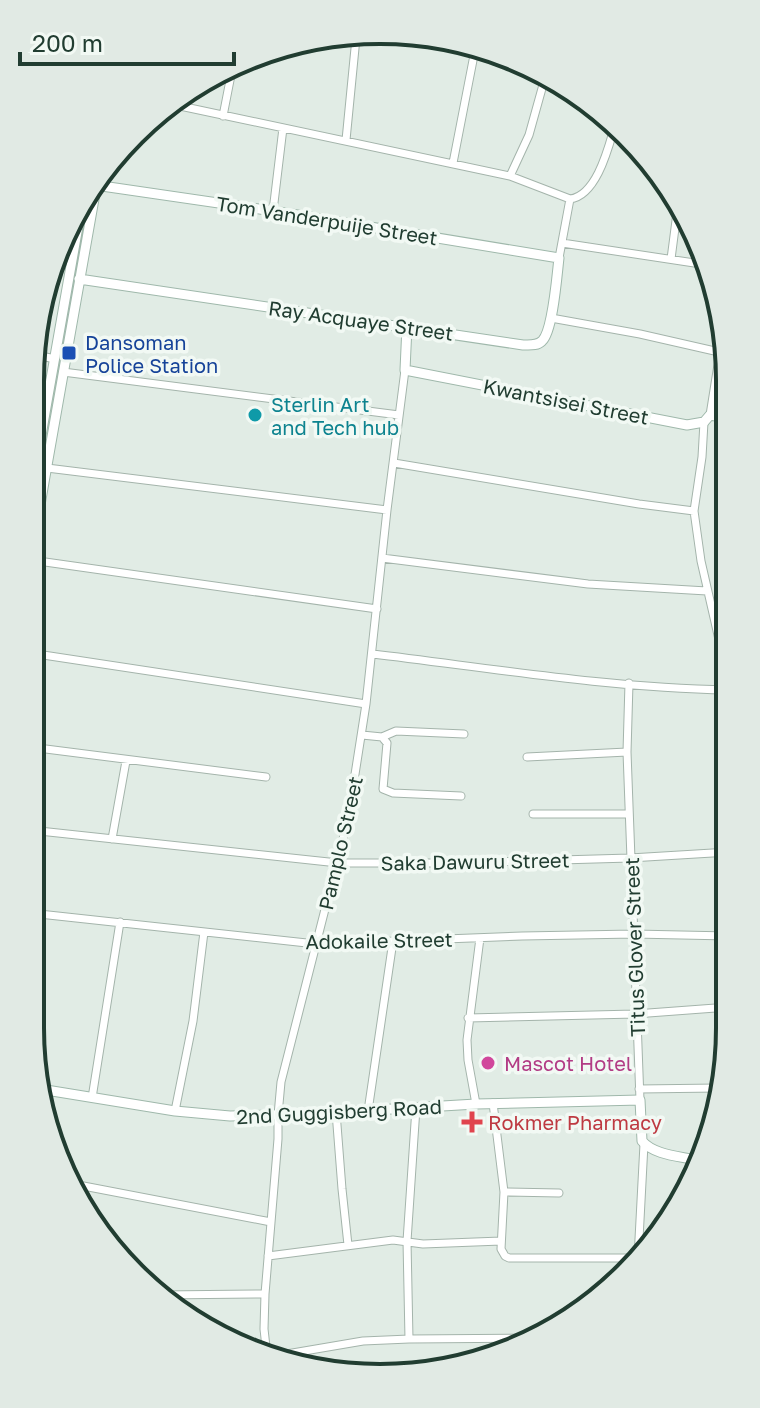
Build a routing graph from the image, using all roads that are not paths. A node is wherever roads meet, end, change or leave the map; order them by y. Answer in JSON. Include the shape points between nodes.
{"nodes":[{"id":1,"x":355,"y":45,"type":"edge"},
{"id":2,"x":474,"y":57,"type":"edge"},
{"id":3,"x":230,"y":79,"type":"edge"},
{"id":4,"x":543,"y":86,"type":"edge"},
{"id":5,"x":184,"y":107,"type":"edge"},
{"id":6,"x":223,"y":116,"type":"junction"},
{"id":7,"x":283,"y":128,"type":"junction"},
{"id":8,"x":612,"y":136,"type":"edge"},
{"id":9,"x":346,"y":140,"type":"junction"},
{"id":10,"x":453,"y":163,"type":"junction"},
{"id":11,"x":510,"y":176,"type":"junction"},
{"id":12,"x":106,"y":186,"type":"edge"},
{"id":13,"x":570,"y":199,"type":"junction"},
{"id":14,"x":92,"y":208,"type":"edge"},
{"id":15,"x":273,"y":211,"type":"junction"},
{"id":16,"x":676,"y":221,"type":"edge"},
{"id":17,"x":562,"y":243,"type":"junction"},
{"id":18,"x":73,"y":245,"type":"edge"},
{"id":19,"x":559,"y":258,"type":"junction"},
{"id":20,"x":671,"y":259,"type":"junction"},
{"id":21,"x":695,"y":263,"type":"edge"},
{"id":22,"x":79,"y":279,"type":"junction"},
{"id":23,"x":551,"y":318,"type":"junction"},
{"id":24,"x":407,"y":326,"type":"junction"},
{"id":25,"x":714,"y":351,"type":"edge"},
{"id":26,"x":45,"y":357,"type":"edge"},
{"id":27,"x":55,"y":359,"type":"junction"},
{"id":28,"x":405,"y":370,"type":"junction"},
{"id":29,"x":716,"y":371,"type":"edge"},
{"id":30,"x":63,"y":372,"type":"junction"},
{"id":31,"x":399,"y":415,"type":"junction"},
{"id":32,"x":716,"y":418,"type":"edge"},
{"id":33,"x":707,"y":419,"type":"junction"},
{"id":34,"x":44,"y":420,"type":"edge"},
{"id":35,"x":394,"y":463,"type":"junction"},
{"id":36,"x":47,"y":468,"type":"junction"},
{"id":37,"x":44,"y":485,"type":"edge"},
{"id":38,"x":387,"y":510,"type":"junction"},
{"id":39,"x":694,"y":511,"type":"junction"},
{"id":40,"x":382,"y":558,"type":"junction"},
{"id":41,"x":44,"y":560,"type":"edge"},
{"id":42,"x":707,"y":591,"type":"junction"},
{"id":43,"x":377,"y":609,"type":"junction"},
{"id":44,"x":716,"y":629,"type":"edge"},
{"id":45,"x":373,"y":654,"type":"junction"},
{"id":46,"x":44,"y":655,"type":"edge"},
{"id":47,"x":629,"y":683,"type":"junction"},
{"id":48,"x":716,"y":689,"type":"edge"},
{"id":49,"x":366,"y":704,"type":"junction"},
{"id":50,"x":464,"y":734,"type":"dead end"},
{"id":51,"x":362,"y":735,"type":"junction"},
{"id":52,"x":382,"y":737,"type":"junction"},
{"id":53,"x":44,"y":749,"type":"edge"},
{"id":54,"x":627,"y":752,"type":"junction"},
{"id":55,"x":527,"y":757,"type":"dead end"},
{"id":56,"x":126,"y":761,"type":"junction"},
{"id":57,"x":266,"y":777,"type":"dead end"},
{"id":58,"x":461,"y":796,"type":"dead end"},
{"id":59,"x":533,"y":814,"type":"dead end"},
{"id":60,"x":629,"y":814,"type":"junction"},
{"id":61,"x":44,"y":832,"type":"edge"},
{"id":62,"x":112,"y":839,"type":"junction"},
{"id":63,"x":716,"y":853,"type":"edge"},
{"id":64,"x":630,"y":858,"type":"junction"},
{"id":65,"x":338,"y":863,"type":"junction"},
{"id":66,"x":44,"y":915,"type":"edge"},
{"id":67,"x":120,"y":922,"type":"junction"},
{"id":68,"x":204,"y":932,"type":"junction"},
{"id":69,"x":634,"y":934,"type":"junction"},
{"id":70,"x":716,"y":936,"type":"edge"},
{"id":71,"x":480,"y":938,"type":"junction"},
{"id":72,"x":393,"y":941,"type":"junction"},
{"id":73,"x":316,"y":944,"type":"junction"},
{"id":74,"x":716,"y":1008,"type":"edge"},
{"id":75,"x":635,"y":1014,"type":"junction"},
{"id":76,"x":468,"y":1018,"type":"junction"},
{"id":77,"x":711,"y":1089,"type":"edge"},
{"id":78,"x":50,"y":1091,"type":"edge"},
{"id":79,"x":640,"y":1094,"type":"junction"},
{"id":80,"x":92,"y":1098,"type":"junction"},
{"id":81,"x":493,"y":1103,"type":"junction"},
{"id":82,"x":476,"y":1104,"type":"junction"},
{"id":83,"x":416,"y":1108,"type":"junction"},
{"id":84,"x":175,"y":1111,"type":"junction"},
{"id":85,"x":368,"y":1111,"type":"junction"},
{"id":86,"x":336,"y":1112,"type":"junction"},
{"id":87,"x":278,"y":1115,"type":"junction"},
{"id":88,"x":644,"y":1144,"type":"junction"},
{"id":89,"x":689,"y":1158,"type":"edge"},
{"id":90,"x":84,"y":1186,"type":"edge"},
{"id":91,"x":504,"y":1192,"type":"junction"},
{"id":92,"x":559,"y":1193,"type":"dead end"},
{"id":93,"x":271,"y":1222,"type":"junction"},
{"id":94,"x":407,"y":1241,"type":"junction"},
{"id":95,"x":501,"y":1241,"type":"junction"},
{"id":96,"x":639,"y":1243,"type":"edge"},
{"id":97,"x":348,"y":1245,"type":"junction"},
{"id":98,"x":268,"y":1256,"type":"junction"},
{"id":99,"x":625,"y":1258,"type":"edge"},
{"id":100,"x":265,"y":1294,"type":"junction"},
{"id":101,"x":175,"y":1295,"type":"edge"},
{"id":102,"x":508,"y":1338,"type":"edge"},
{"id":103,"x":409,"y":1339,"type":"junction"},
{"id":104,"x":266,"y":1344,"type":"edge"},
{"id":105,"x":291,"y":1352,"type":"edge"}],
"edges":[{"from":1,"to":9,"type":"street"},
{"from":2,"to":10,"type":"street"},
{"from":3,"to":6,"type":"street"},
{"from":4,"to":11,"type":"street"},
{"from":5,"to":6,"type":"street"},
{"from":6,"to":7,"type":"street"},
{"from":7,"to":9,"type":"street"},
{"from":7,"to":15,"type":"street"},
{"from":8,"to":13,"type":"street","via":[[591,184],[580,197]]},
{"from":9,"to":10,"type":"street"},
{"from":10,"to":11,"type":"street"},
{"from":11,"to":13,"type":"street"},
{"from":12,"to":15,"type":"street","name":"Tom Vanderpuije Street"},
{"from":13,"to":17,"type":"street"},
{"from":14,"to":22,"type":"street"},
{"from":15,"to":19,"type":"street","name":"Tom Vanderpuije Street"},
{"from":16,"to":20,"type":"street"},
{"from":17,"to":19,"type":"street"},
{"from":17,"to":20,"type":"street"},
{"from":18,"to":27,"type":"street"},
{"from":19,"to":23,"type":"street"},
{"from":20,"to":21,"type":"street"},
{"from":22,"to":24,"type":"street","name":"Ray Acquaye Street"},
{"from":22,"to":30,"type":"street"},
{"from":23,"to":24,"type":"street","name":"Ray Acquaye Street","via":[[544,339],[533,345]]},
{"from":23,"to":25,"type":"street"},
{"from":24,"to":28,"type":"street","name":"Pamplo Street"},
{"from":26,"to":27,"type":"street"},
{"from":27,"to":34,"type":"street"},
{"from":28,"to":31,"type":"street","name":"Pamplo Street"},
{"from":28,"to":33,"type":"street","name":"Kwantsisei Street","via":[[687,425]]},
{"from":29,"to":33,"type":"street"},
{"from":30,"to":31,"type":"street"},
{"from":30,"to":36,"type":"street"},
{"from":31,"to":35,"type":"street","name":"Pamplo Street"},
{"from":32,"to":33,"type":"street","name":"Kwantsisei Street"},
{"from":33,"to":39,"type":"street"},
{"from":35,"to":38,"type":"street","name":"Pamplo Street"},
{"from":35,"to":39,"type":"street"},
{"from":36,"to":37,"type":"street"},
{"from":36,"to":38,"type":"street"},
{"from":38,"to":40,"type":"street","name":"Pamplo Street"},
{"from":39,"to":42,"type":"street"},
{"from":40,"to":42,"type":"street","via":[[588,584]]},
{"from":40,"to":43,"type":"street","name":"Pamplo Street"},
{"from":41,"to":43,"type":"street"},
{"from":42,"to":44,"type":"street"},
{"from":43,"to":45,"type":"street","name":"Pamplo Street"},
{"from":45,"to":47,"type":"street"},
{"from":45,"to":49,"type":"street","name":"Pamplo Street"},
{"from":46,"to":49,"type":"street"},
{"from":47,"to":48,"type":"street"},
{"from":47,"to":54,"type":"street","name":"Titus Glover Street"},
{"from":49,"to":51,"type":"street","name":"Pamplo Street"},
{"from":50,"to":52,"type":"street","via":[[396,731]]},
{"from":51,"to":52,"type":"street"},
{"from":51,"to":65,"type":"street","name":"Pamplo Street"},
{"from":52,"to":58,"type":"street","via":[[387,743],[383,789]]},
{"from":53,"to":56,"type":"street"},
{"from":54,"to":55,"type":"street"},
{"from":54,"to":60,"type":"street","name":"Titus Glover Street"},
{"from":56,"to":57,"type":"street"},
{"from":56,"to":62,"type":"street"},
{"from":59,"to":60,"type":"street"},
{"from":60,"to":64,"type":"street","name":"Titus Glover Street"},
{"from":61,"to":62,"type":"street","name":"Saka Dawuru Street"},
{"from":62,"to":65,"type":"street","name":"Saka Dawuru Street"},
{"from":63,"to":64,"type":"street","name":"Saka Dawuru Street"},
{"from":64,"to":65,"type":"street","name":"Saka Dawuru Street"},
{"from":64,"to":69,"type":"street","name":"Titus Glover Street"},
{"from":65,"to":73,"type":"street","name":"Pamplo Street"},
{"from":66,"to":67,"type":"street","name":"Adokaile Street"},
{"from":67,"to":68,"type":"street","name":"Adokaile Street"},
{"from":67,"to":80,"type":"street"},
{"from":68,"to":73,"type":"street","name":"Adokaile Street"},
{"from":68,"to":84,"type":"street"},
{"from":69,"to":70,"type":"street","name":"Adokaile Street"},
{"from":69,"to":71,"type":"street","name":"Adokaile Street"},
{"from":69,"to":75,"type":"street","name":"Titus Glover Street"},
{"from":71,"to":72,"type":"street","name":"Adokaile Street"},
{"from":71,"to":76,"type":"street"},
{"from":72,"to":73,"type":"street","name":"Adokaile Street"},
{"from":72,"to":85,"type":"street"},
{"from":73,"to":87,"type":"street","name":"Pamplo Street","via":[[281,1082]]},
{"from":74,"to":75,"type":"street"},
{"from":75,"to":76,"type":"street"},
{"from":75,"to":79,"type":"street","name":"Titus Glover Street"},
{"from":76,"to":82,"type":"street"},
{"from":77,"to":79,"type":"street"},
{"from":78,"to":80,"type":"street","name":"2nd Guggisberg Road"},
{"from":79,"to":81,"type":"street","name":"2nd Guggisberg Road"},
{"from":79,"to":88,"type":"street","name":"Titus Glover Street"},
{"from":80,"to":84,"type":"street","name":"2nd Guggisberg Road"},
{"from":81,"to":82,"type":"street","name":"2nd Guggisberg Road"},
{"from":81,"to":91,"type":"street"},
{"from":82,"to":83,"type":"street","name":"2nd Guggisberg Road"},
{"from":83,"to":85,"type":"street","name":"2nd Guggisberg Road"},
{"from":83,"to":94,"type":"street"},
{"from":84,"to":87,"type":"street","name":"2nd Guggisberg Road"},
{"from":85,"to":86,"type":"street","name":"2nd Guggisberg Road"},
{"from":86,"to":87,"type":"street","name":"2nd Guggisberg Road"},
{"from":86,"to":97,"type":"street"},
{"from":87,"to":93,"type":"street","name":"Pamplo Street"},
{"from":88,"to":89,"type":"street"},
{"from":88,"to":96,"type":"street","name":"Titus Glover Street"},
{"from":90,"to":93,"type":"street"},
{"from":91,"to":92,"type":"street"},
{"from":91,"to":95,"type":"street"},
{"from":93,"to":98,"type":"street","name":"Pamplo Street"},
{"from":94,"to":95,"type":"street"},
{"from":94,"to":97,"type":"street"},
{"from":94,"to":103,"type":"street"},
{"from":95,"to":99,"type":"street","via":[[505,1256],[514,1259]]},
{"from":97,"to":98,"type":"street"},
{"from":98,"to":100,"type":"street","name":"Pamplo Street"},
{"from":100,"to":101,"type":"street"},
{"from":100,"to":104,"type":"street","name":"Pamplo Street"},
{"from":102,"to":103,"type":"street"},
{"from":103,"to":105,"type":"street"}]}
